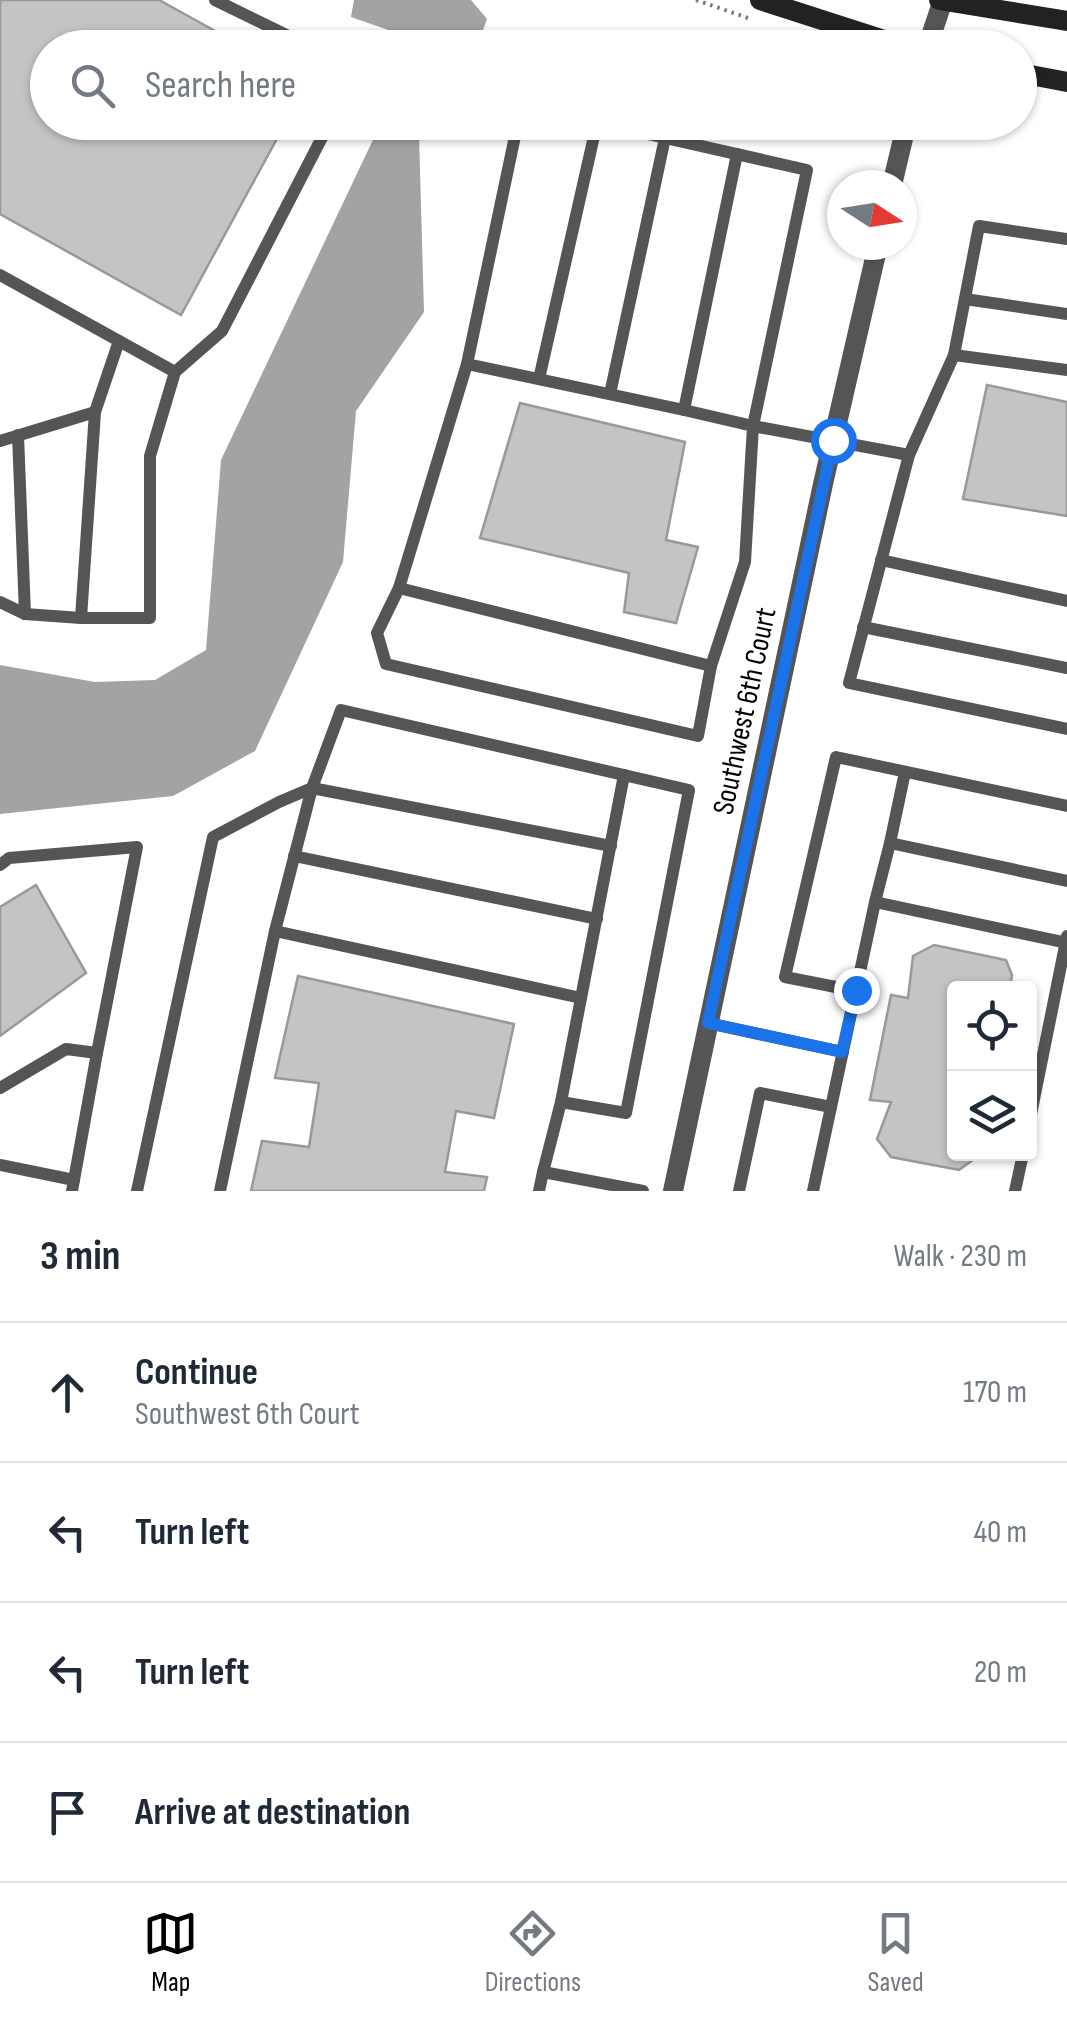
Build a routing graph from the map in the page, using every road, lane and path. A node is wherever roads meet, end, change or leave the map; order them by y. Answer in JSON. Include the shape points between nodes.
{"nodes":[{"id":1,"x":214,"y":0,"type":"edge"},
{"id":2,"x":760,"y":0,"type":"edge"},
{"id":3,"x":941,"y":0,"type":"edge"},
{"id":4,"x":1067,"y":21,"type":"edge"},
{"id":5,"x":275,"y":30,"type":"edge"},
{"id":6,"x":853,"y":30,"type":"edge"},
{"id":7,"x":934,"y":30,"type":"edge"},
{"id":8,"x":1037,"y":76,"type":"edge"},
{"id":9,"x":1067,"y":82,"type":"edge"},
{"id":10,"x":321,"y":140,"type":"edge"},
{"id":11,"x":514,"y":140,"type":"edge"},
{"id":12,"x":592,"y":140,"type":"edge"},
{"id":13,"x":665,"y":140,"type":"edge"},
{"id":14,"x":674,"y":140,"type":"edge"},
{"id":15,"x":903,"y":140,"type":"edge"},
{"id":16,"x":737,"y":154,"type":"junction"},
{"id":17,"x":896,"y":170,"type":"edge"},
{"id":18,"x":1067,"y":239,"type":"edge"},
{"id":19,"x":875,"y":260,"type":"edge"},
{"id":20,"x":0,"y":274,"type":"edge"},
{"id":21,"x":965,"y":300,"type":"junction"},
{"id":22,"x":1067,"y":314,"type":"edge"},
{"id":23,"x":119,"y":341,"type":"junction"},
{"id":24,"x":954,"y":355,"type":"junction"},
{"id":25,"x":467,"y":364,"type":"junction"},
{"id":26,"x":1067,"y":370,"type":"edge"},
{"id":27,"x":175,"y":372,"type":"junction"},
{"id":28,"x":539,"y":379,"type":"junction"},
{"id":29,"x":610,"y":394,"type":"junction"},
{"id":30,"x":684,"y":410,"type":"junction"},
{"id":31,"x":95,"y":412,"type":"junction"},
{"id":32,"x":753,"y":426,"type":"junction"},
{"id":33,"x":18,"y":436,"type":"junction"},
{"id":34,"x":833,"y":440,"type":"junction"},
{"id":35,"x":0,"y":441,"type":"edge"},
{"id":36,"x":908,"y":455,"type":"junction"},
{"id":37,"x":881,"y":560,"type":"junction"},
{"id":38,"x":399,"y":588,"type":"junction"},
{"id":39,"x":1067,"y":600,"type":"edge"},
{"id":40,"x":0,"y":602,"type":"edge"},
{"id":41,"x":25,"y":614,"type":"junction"},
{"id":42,"x":81,"y":618,"type":"junction"},
{"id":43,"x":864,"y":627,"type":"junction"},
{"id":44,"x":711,"y":666,"type":"junction"},
{"id":45,"x":1067,"y":668,"type":"edge"},
{"id":46,"x":1067,"y":728,"type":"edge"},
{"id":47,"x":905,"y":772,"type":"junction"},
{"id":48,"x":624,"y":775,"type":"junction"},
{"id":49,"x":312,"y":788,"type":"junction"},
{"id":50,"x":1067,"y":806,"type":"edge"},
{"id":51,"x":890,"y":843,"type":"junction"},
{"id":52,"x":610,"y":846,"type":"junction"},
{"id":53,"x":294,"y":856,"type":"junction"},
{"id":54,"x":0,"y":865,"type":"edge"},
{"id":55,"x":1067,"y":881,"type":"edge"},
{"id":56,"x":875,"y":902,"type":"junction"},
{"id":57,"x":596,"y":919,"type":"junction"},
{"id":58,"x":275,"y":930,"type":"junction"},
{"id":59,"x":1066,"y":940,"type":"edge"},
{"id":60,"x":856,"y":990,"type":"junction"},
{"id":61,"x":581,"y":998,"type":"junction"},
{"id":62,"x":708,"y":1023,"type":"junction"},
{"id":63,"x":97,"y":1052,"type":"junction"},
{"id":64,"x":842,"y":1052,"type":"junction"},
{"id":65,"x":1037,"y":1084,"type":"edge"},
{"id":66,"x":0,"y":1088,"type":"edge"},
{"id":67,"x":561,"y":1102,"type":"junction"},
{"id":68,"x":831,"y":1107,"type":"junction"},
{"id":69,"x":1021,"y":1161,"type":"edge"},
{"id":70,"x":0,"y":1164,"type":"edge"},
{"id":71,"x":544,"y":1172,"type":"junction"},
{"id":72,"x":73,"y":1185,"type":"edge"},
{"id":73,"x":137,"y":1191,"type":"edge"},
{"id":74,"x":220,"y":1191,"type":"edge"},
{"id":75,"x":539,"y":1191,"type":"edge"},
{"id":76,"x":642,"y":1191,"type":"edge"},
{"id":77,"x":673,"y":1191,"type":"edge"},
{"id":78,"x":739,"y":1191,"type":"edge"},
{"id":79,"x":813,"y":1191,"type":"edge"},
{"id":80,"x":1015,"y":1191,"type":"edge"}],
"edges":[{"from":1,"to":5,"type":"lane"},
{"from":2,"to":6,"type":"main road"},
{"from":3,"to":4,"type":"main road"},
{"from":3,"to":7,"type":"street"},
{"from":8,"to":9,"type":"main road"},
{"from":10,"to":27,"type":"lane","via":[[222,331]]},
{"from":11,"to":25,"type":"lane"},
{"from":12,"to":28,"type":"lane"},
{"from":13,"to":29,"type":"lane"},
{"from":14,"to":16,"type":"lane"},
{"from":15,"to":17,"type":"street"},
{"from":16,"to":30,"type":"lane"},
{"from":16,"to":32,"type":"lane","via":[[807,170]]},
{"from":18,"to":21,"type":"lane","via":[[980,226]]},
{"from":19,"to":34,"type":"street","name":"Southwest 6th Court"},
{"from":20,"to":23,"type":"lane"},
{"from":21,"to":22,"type":"lane"},
{"from":21,"to":24,"type":"lane"},
{"from":23,"to":27,"type":"lane"},
{"from":23,"to":31,"type":"lane"},
{"from":24,"to":26,"type":"lane"},
{"from":24,"to":36,"type":"lane"},
{"from":25,"to":28,"type":"lane"},
{"from":25,"to":38,"type":"lane"},
{"from":27,"to":42,"type":"lane","via":[[150,456],[150,618]]},
{"from":28,"to":29,"type":"lane"},
{"from":29,"to":30,"type":"lane"},
{"from":30,"to":32,"type":"lane"},
{"from":31,"to":33,"type":"lane"},
{"from":31,"to":42,"type":"lane"},
{"from":32,"to":34,"type":"lane"},
{"from":32,"to":44,"type":"lane","via":[[745,562]]},
{"from":33,"to":35,"type":"lane"},
{"from":33,"to":41,"type":"lane"},
{"from":34,"to":36,"type":"lane"},
{"from":34,"to":62,"type":"street","name":"Southwest 6th Court"},
{"from":36,"to":37,"type":"lane"},
{"from":37,"to":39,"type":"lane"},
{"from":37,"to":43,"type":"lane"},
{"from":38,"to":44,"type":"lane"},
{"from":38,"to":44,"type":"lane","via":[[378,633],[386,664],[698,736]]},
{"from":40,"to":41,"type":"lane"},
{"from":41,"to":42,"type":"lane"},
{"from":43,"to":45,"type":"lane"},
{"from":43,"to":46,"type":"lane","via":[[849,684]]},
{"from":47,"to":50,"type":"lane"},
{"from":47,"to":51,"type":"lane"},
{"from":47,"to":60,"type":"lane","via":[[836,757],[786,977]]},
{"from":48,"to":49,"type":"lane","via":[[341,710]]},
{"from":48,"to":52,"type":"lane"},
{"from":48,"to":67,"type":"lane","via":[[689,790],[626,1113]]},
{"from":49,"to":52,"type":"lane"},
{"from":49,"to":53,"type":"lane"},
{"from":49,"to":73,"type":"lane","via":[[213,837]]},
{"from":51,"to":55,"type":"lane"},
{"from":51,"to":56,"type":"lane"},
{"from":52,"to":57,"type":"lane"},
{"from":53,"to":57,"type":"lane"},
{"from":53,"to":58,"type":"lane"},
{"from":54,"to":63,"type":"lane","via":[[9,858],[137,847]]},
{"from":56,"to":59,"type":"lane"},
{"from":56,"to":60,"type":"lane"},
{"from":57,"to":61,"type":"lane"},
{"from":58,"to":61,"type":"lane"},
{"from":58,"to":74,"type":"lane"},
{"from":59,"to":65,"type":"lane"},
{"from":60,"to":64,"type":"lane"},
{"from":61,"to":67,"type":"lane"},
{"from":62,"to":64,"type":"lane"},
{"from":62,"to":77,"type":"street","name":"Southwest 6th Court"},
{"from":63,"to":66,"type":"lane","via":[[66,1049]]},
{"from":63,"to":72,"type":"lane"},
{"from":64,"to":68,"type":"lane"},
{"from":67,"to":71,"type":"lane"},
{"from":68,"to":78,"type":"lane","via":[[760,1094]]},
{"from":68,"to":79,"type":"lane"},
{"from":69,"to":80,"type":"lane"},
{"from":70,"to":72,"type":"lane"},
{"from":71,"to":75,"type":"lane"},
{"from":71,"to":76,"type":"lane"}]}
